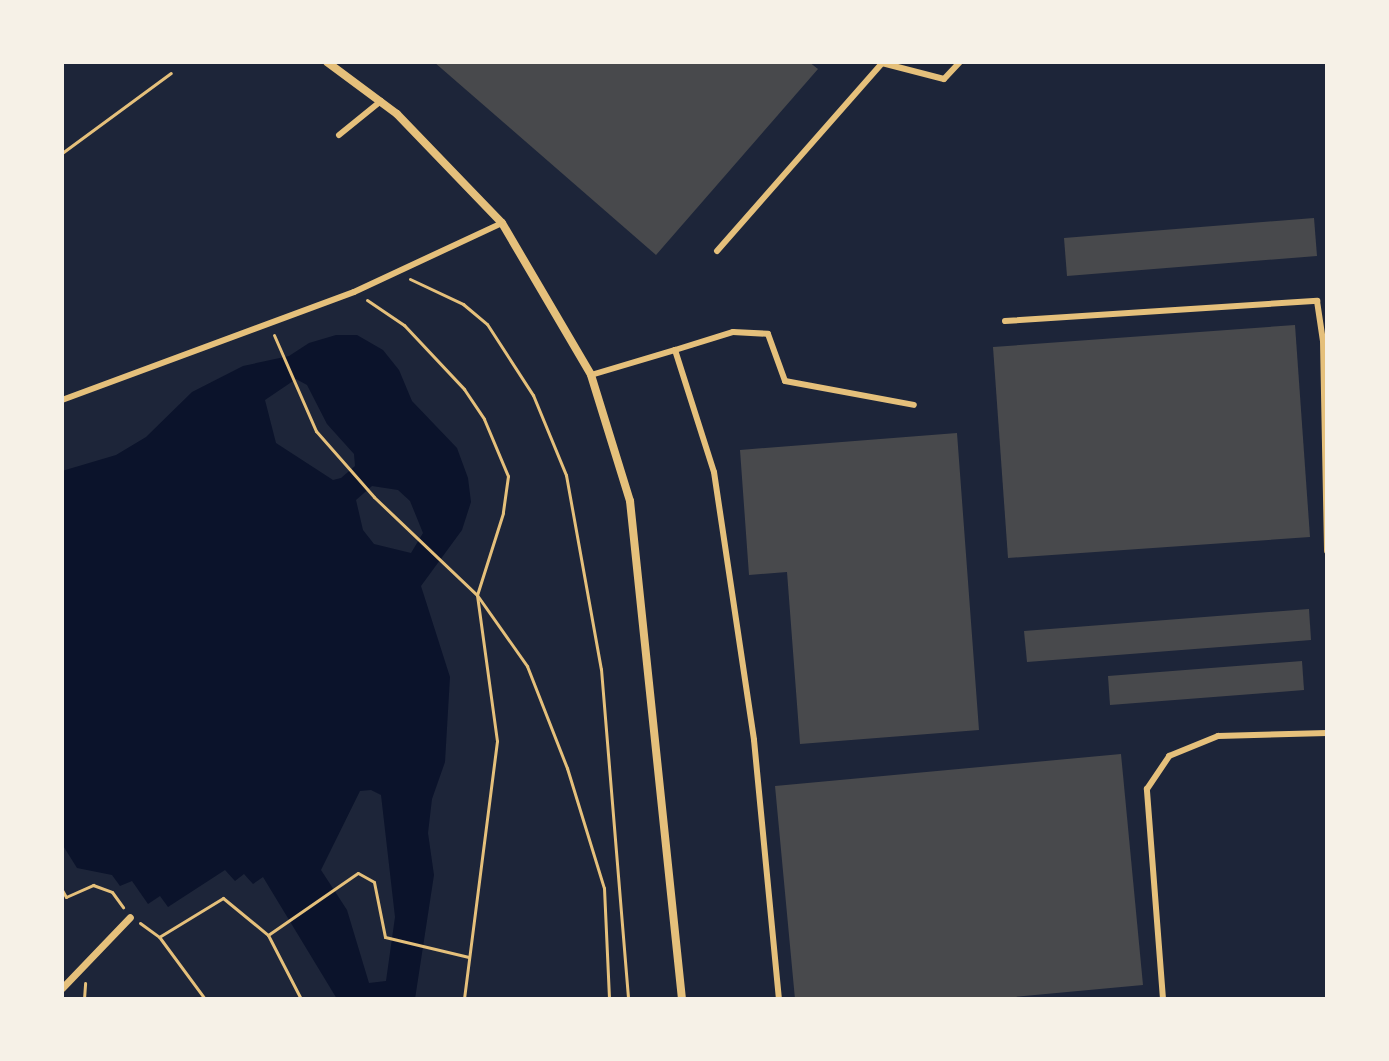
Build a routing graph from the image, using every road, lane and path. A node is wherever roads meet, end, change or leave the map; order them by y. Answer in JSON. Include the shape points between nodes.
{"nodes":[{"id":1,"x":327,"y":62,"type":"edge"},
{"id":2,"x":960,"y":62,"type":"edge"},
{"id":3,"x":171,"y":73,"type":"dead end"},
{"id":4,"x":381,"y":101,"type":"junction"},
{"id":5,"x":339,"y":135,"type":"dead end"},
{"id":6,"x":62,"y":153,"type":"edge"},
{"id":7,"x":502,"y":223,"type":"junction"},
{"id":8,"x":717,"y":251,"type":"dead end"},
{"id":9,"x":395,"y":272,"type":"junction"},
{"id":10,"x":354,"y":292,"type":"junction"},
{"id":11,"x":268,"y":320,"type":"junction"},
{"id":12,"x":1005,"y":321,"type":"dead end"},
{"id":13,"x":675,"y":350,"type":"junction"},
{"id":14,"x":591,"y":375,"type":"junction"},
{"id":15,"x":62,"y":400,"type":"edge"},
{"id":16,"x":914,"y":405,"type":"dead end"},
{"id":17,"x":1327,"y":551,"type":"edge"},
{"id":18,"x":477,"y":595,"type":"junction"},
{"id":19,"x":1327,"y":733,"type":"edge"},
{"id":20,"x":62,"y":890,"type":"edge"},
{"id":21,"x":64,"y":898,"type":"edge"},
{"id":22,"x":130,"y":917,"type":"junction"},
{"id":23,"x":268,"y":935,"type":"junction"},
{"id":24,"x":159,"y":937,"type":"junction"},
{"id":25,"x":469,"y":957,"type":"junction"},
{"id":26,"x":62,"y":988,"type":"edge"},
{"id":27,"x":205,"y":999,"type":"edge"},
{"id":28,"x":301,"y":999,"type":"edge"},
{"id":29,"x":464,"y":999,"type":"edge"},
{"id":30,"x":609,"y":999,"type":"edge"},
{"id":31,"x":628,"y":999,"type":"edge"},
{"id":32,"x":682,"y":999,"type":"edge"},
{"id":33,"x":779,"y":999,"type":"edge"},
{"id":34,"x":1163,"y":999,"type":"edge"}],
"edges":[{"from":1,"to":4,"type":"street"},
{"from":2,"to":8,"type":"lane","via":[[944,79],[882,63]]},
{"from":3,"to":6,"type":"path"},
{"from":4,"to":5,"type":"lane"},
{"from":4,"to":7,"type":"street"},
{"from":7,"to":9,"type":"lane"},
{"from":7,"to":14,"type":"street"},
{"from":9,"to":10,"type":"lane"},
{"from":9,"to":31,"type":"path","via":[[463,304],[487,324],[533,395],[566,475],[601,669]]},
{"from":10,"to":11,"type":"lane"},
{"from":10,"to":18,"type":"path","via":[[404,325],[464,389],[484,419],[508,476],[503,513]]},
{"from":11,"to":15,"type":"lane"},
{"from":11,"to":18,"type":"path","via":[[316,431],[374,497]]},
{"from":12,"to":17,"type":"lane","via":[[1317,301],[1323,341]]},
{"from":13,"to":14,"type":"lane"},
{"from":13,"to":16,"type":"lane","via":[[733,332],[768,334],[785,381]]},
{"from":13,"to":33,"type":"lane","via":[[714,472],[754,740]]},
{"from":14,"to":32,"type":"street","via":[[630,501]]},
{"from":18,"to":25,"type":"path","via":[[497,741]]},
{"from":18,"to":30,"type":"path","via":[[527,666],[567,768],[604,888]]},
{"from":19,"to":34,"type":"lane","via":[[1218,736],[1169,756],[1147,789]]},
{"from":20,"to":21,"type":"path"},
{"from":21,"to":22,"type":"path","via":[[93,885],[112,892]]},
{"from":22,"to":24,"type":"path"},
{"from":22,"to":26,"type":"street"},
{"from":23,"to":24,"type":"path","via":[[223,898]]},
{"from":23,"to":25,"type":"path","via":[[358,873],[374,882],[385,937]]},
{"from":23,"to":28,"type":"path"},
{"from":24,"to":27,"type":"path"},
{"from":25,"to":29,"type":"path"}]}
